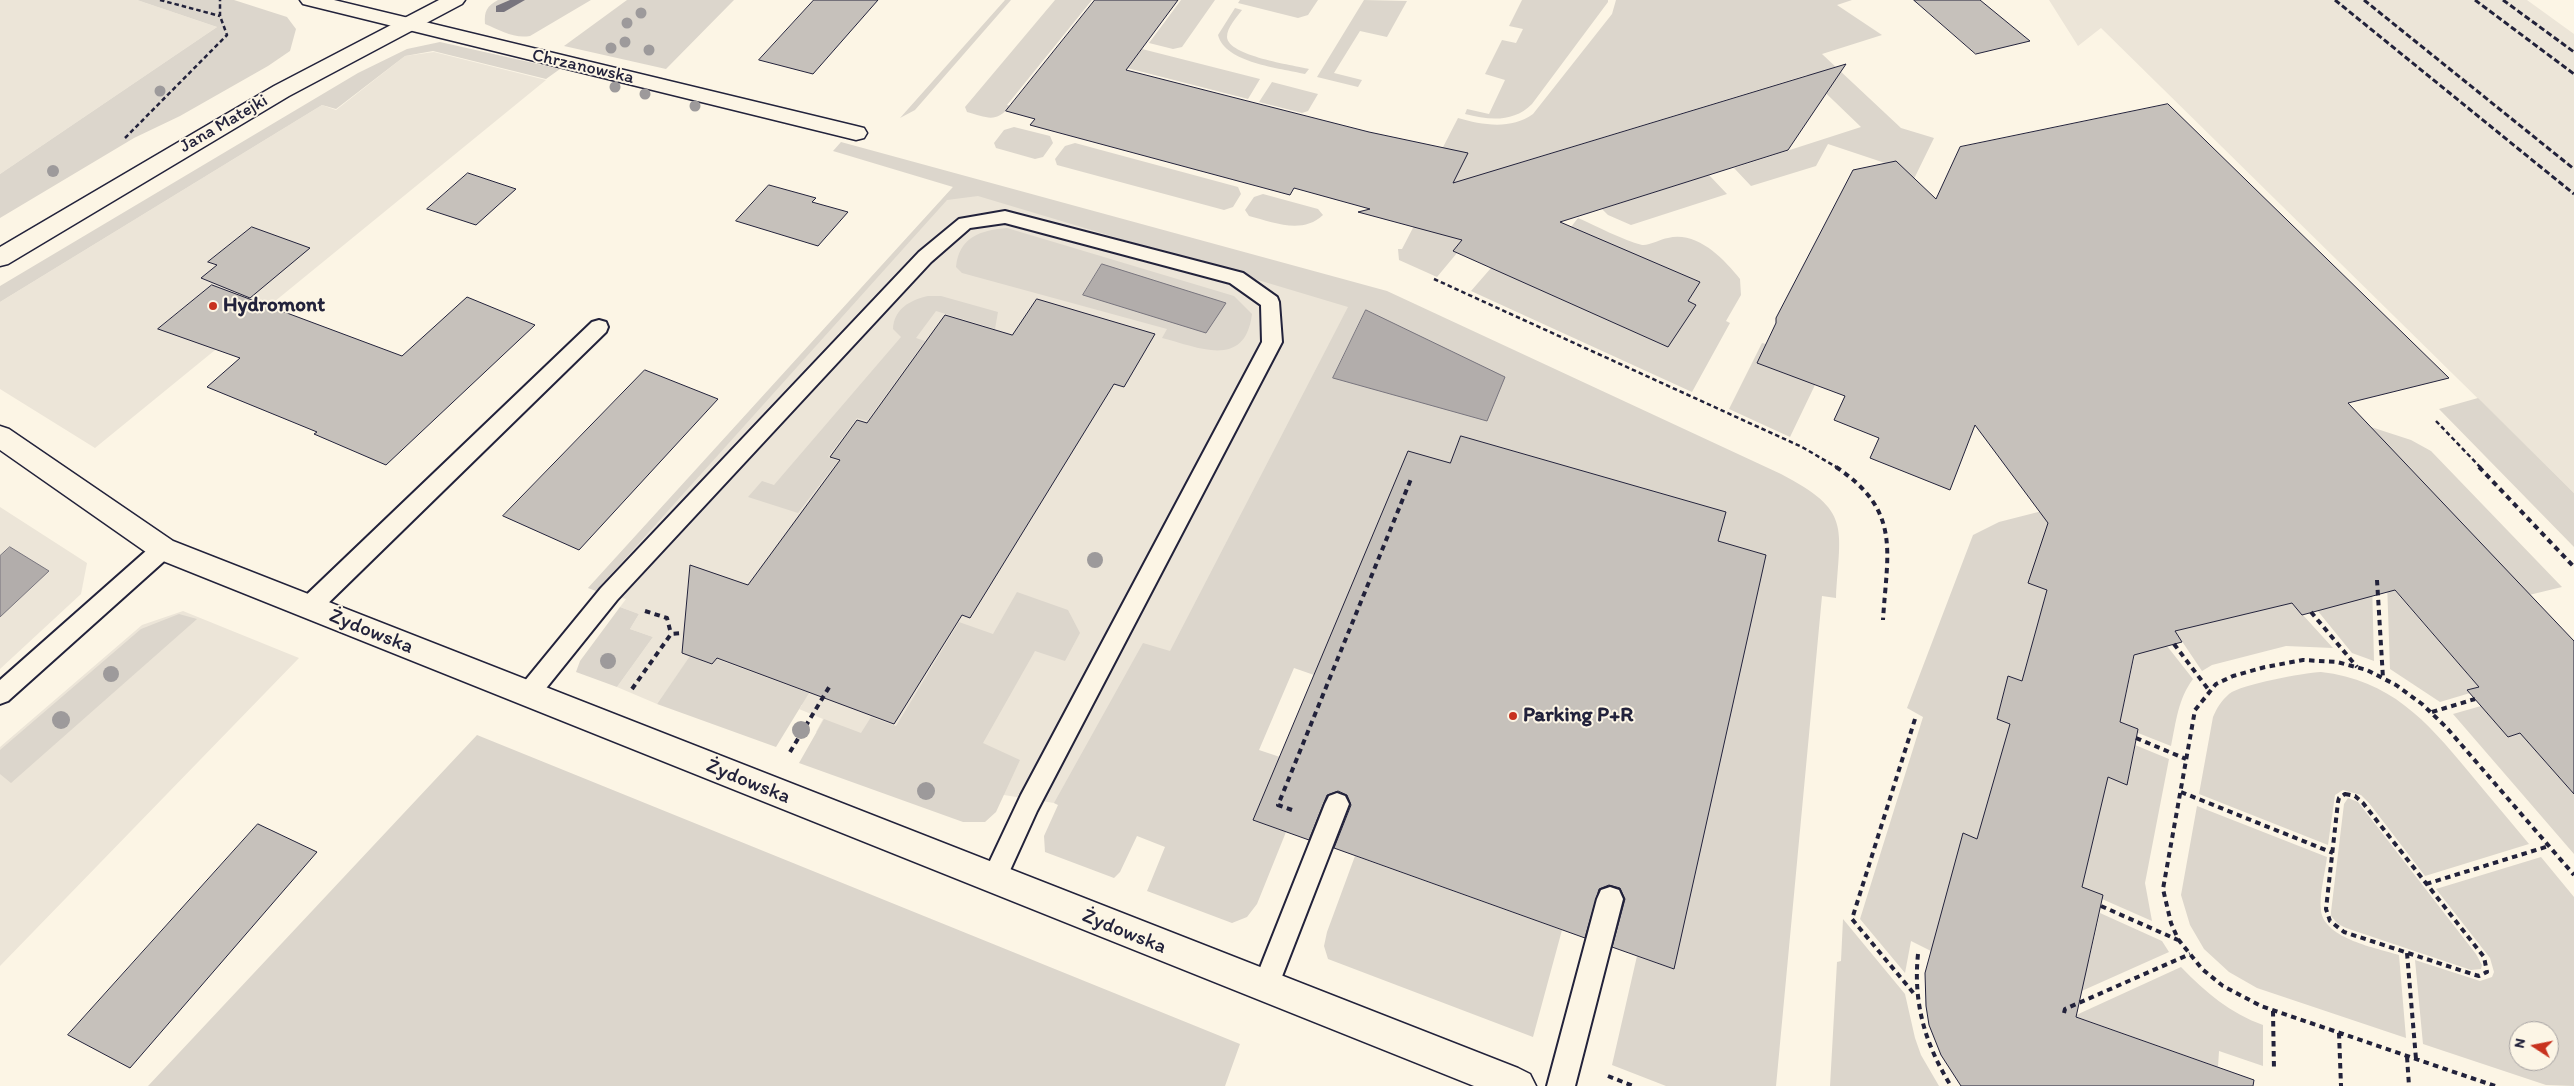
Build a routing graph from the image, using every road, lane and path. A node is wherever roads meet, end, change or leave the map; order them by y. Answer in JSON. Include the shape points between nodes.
{"nodes":[{"id":1,"x":160,"y":0,"type":"edge"},
{"id":2,"x":220,"y":0,"type":"edge"},
{"id":3,"x":310,"y":0,"type":"edge"},
{"id":4,"x":455,"y":0,"type":"edge"},
{"id":5,"x":220,"y":16,"type":"junction"},
{"id":6,"x":404,"y":25,"type":"junction"},
{"id":7,"x":856,"y":132,"type":"dead end"},
{"id":8,"x":119,"y":143,"type":"dead end"},
{"id":9,"x":0,"y":258,"type":"edge"},
{"id":10,"x":1434,"y":279,"type":"dead end"},
{"id":11,"x":599,"y":327,"type":"dead end"},
{"id":12,"x":2436,"y":421,"type":"dead end"},
{"id":13,"x":0,"y":436,"type":"edge"},
{"id":14,"x":1411,"y":479,"type":"dead end"},
{"id":15,"x":163,"y":549,"type":"junction"},
{"id":16,"x":2574,"y":567,"type":"edge"},
{"id":17,"x":2377,"y":580,"type":"dead end"},
{"id":18,"x":309,"y":607,"type":"junction"},
{"id":19,"x":2310,"y":612,"type":"dead end"},
{"id":20,"x":1883,"y":620,"type":"dead end"},
{"id":21,"x":683,"y":633,"type":"dead end"},
{"id":22,"x":2174,"y":644,"type":"dead end"},
{"id":23,"x":2357,"y":667,"type":"junction"},
{"id":24,"x":2383,"y":678,"type":"junction"},
{"id":25,"x":831,"y":684,"type":"dead end"},
{"id":26,"x":2208,"y":689,"type":"junction"},
{"id":27,"x":0,"y":694,"type":"edge"},
{"id":28,"x":527,"y":694,"type":"junction"},
{"id":29,"x":629,"y":694,"type":"dead end"},
{"id":30,"x":2475,"y":699,"type":"dead end"},
{"id":31,"x":2432,"y":712,"type":"junction"},
{"id":32,"x":1915,"y":719,"type":"dead end"},
{"id":33,"x":2136,"y":738,"type":"dead end"},
{"id":34,"x":788,"y":755,"type":"dead end"},
{"id":35,"x":2186,"y":759,"type":"junction"},
{"id":36,"x":2181,"y":792,"type":"junction"},
{"id":37,"x":1337,"y":804,"type":"dead end"},
{"id":38,"x":1296,"y":812,"type":"dead end"},
{"id":39,"x":2549,"y":846,"type":"junction"},
{"id":40,"x":2333,"y":853,"type":"junction"},
{"id":41,"x":2574,"y":875,"type":"edge"},
{"id":42,"x":993,"y":880,"type":"junction"},
{"id":43,"x":2426,"y":884,"type":"junction"},
{"id":44,"x":1610,"y":899,"type":"dead end"},
{"id":45,"x":2101,"y":906,"type":"dead end"},
{"id":46,"x":2181,"y":942,"type":"junction"},
{"id":47,"x":2407,"y":953,"type":"junction"},
{"id":48,"x":1918,"y":954,"type":"dead end"},
{"id":49,"x":2190,"y":954,"type":"junction"},
{"id":50,"x":1265,"y":988,"type":"junction"},
{"id":51,"x":1916,"y":996,"type":"junction"},
{"id":52,"x":2273,"y":1010,"type":"junction"},
{"id":53,"x":2064,"y":1013,"type":"dead end"},
{"id":54,"x":2339,"y":1033,"type":"junction"},
{"id":55,"x":2407,"y":1056,"type":"junction"},
{"id":56,"x":2416,"y":1059,"type":"junction"},
{"id":57,"x":2274,"y":1070,"type":"dead end"},
{"id":58,"x":1518,"y":1086,"type":"edge"},
{"id":59,"x":1561,"y":1086,"type":"edge"},
{"id":60,"x":1951,"y":1086,"type":"edge"},
{"id":61,"x":2341,"y":1086,"type":"edge"},
{"id":62,"x":2410,"y":1086,"type":"edge"},
{"id":63,"x":2495,"y":1086,"type":"edge"}],
"edges":[{"from":1,"to":5,"type":"path"},
{"from":2,"to":5,"type":"path"},
{"from":3,"to":6,"type":"street","name":"Chrzanowska"},
{"from":4,"to":6,"type":"street","name":"Jana Matejki"},
{"from":5,"to":8,"type":"path","via":[[227,35]]},
{"from":6,"to":7,"type":"street","name":"Chrzanowska"},
{"from":6,"to":9,"type":"street","name":"Jana Matejki","via":[[270,98]]},
{"from":10,"to":20,"type":"path","via":[[1802,447],[1847,474],[1874,502],[1884,523],[1887,545]]},
{"from":11,"to":18,"type":"lane"},
{"from":12,"to":16,"type":"path"},
{"from":13,"to":15,"type":"street","name":"Żydowska"},
{"from":14,"to":38,"type":"path","via":[[1278,805]]},
{"from":15,"to":18,"type":"street","name":"Żydowska"},
{"from":15,"to":27,"type":"lane"},
{"from":17,"to":24,"type":"path"},
{"from":18,"to":28,"type":"street","name":"Żydowska"},
{"from":19,"to":23,"type":"path"},
{"from":21,"to":29,"type":"path","via":[[671,634]]},
{"from":22,"to":26,"type":"path"},
{"from":23,"to":24,"type":"path"},
{"from":23,"to":26,"type":"path","via":[[2325,660],[2297,659],[2225,677]]},
{"from":24,"to":31,"type":"path"},
{"from":25,"to":34,"type":"path"},
{"from":26,"to":35,"type":"path","via":[[2195,710]]},
{"from":28,"to":42,"type":"street","name":"Żydowska"},
{"from":28,"to":42,"type":"lane","via":[[609,594],[919,263],[965,223],[1005,217],[1236,278],[1270,302],[1272,342],[1033,795]]},
{"from":30,"to":31,"type":"path"},
{"from":31,"to":39,"type":"path"},
{"from":32,"to":51,"type":"path","via":[[1852,919]]},
{"from":33,"to":35,"type":"path"},
{"from":35,"to":36,"type":"path"},
{"from":36,"to":40,"type":"path"},
{"from":36,"to":46,"type":"path","via":[[2163,889],[2167,911]]},
{"from":37,"to":50,"type":"lane"},
{"from":39,"to":41,"type":"path"},
{"from":39,"to":43,"type":"path"},
{"from":40,"to":43,"type":"path","via":[[2339,798],[2345,794],[2355,796]]},
{"from":40,"to":47,"type":"path","via":[[2326,910],[2330,921],[2344,932]]},
{"from":42,"to":50,"type":"street","name":"Żydowska"},
{"from":43,"to":47,"type":"path","via":[[2484,957],[2488,972],[2479,976]]},
{"from":44,"to":59,"type":"lane"},
{"from":45,"to":46,"type":"path"},
{"from":46,"to":49,"type":"path"},
{"from":47,"to":56,"type":"path"},
{"from":48,"to":51,"type":"path"},
{"from":49,"to":52,"type":"path","via":[[2223,986]]},
{"from":49,"to":53,"type":"path","via":[[2065,1009]]},
{"from":50,"to":58,"type":"street","name":"Żydowska"},
{"from":51,"to":60,"type":"path","via":[[1922,1029]]},
{"from":52,"to":54,"type":"path"},
{"from":52,"to":57,"type":"path"},
{"from":54,"to":55,"type":"path"},
{"from":54,"to":61,"type":"path"},
{"from":55,"to":56,"type":"path"},
{"from":55,"to":62,"type":"path"},
{"from":56,"to":63,"type":"path"}]}
